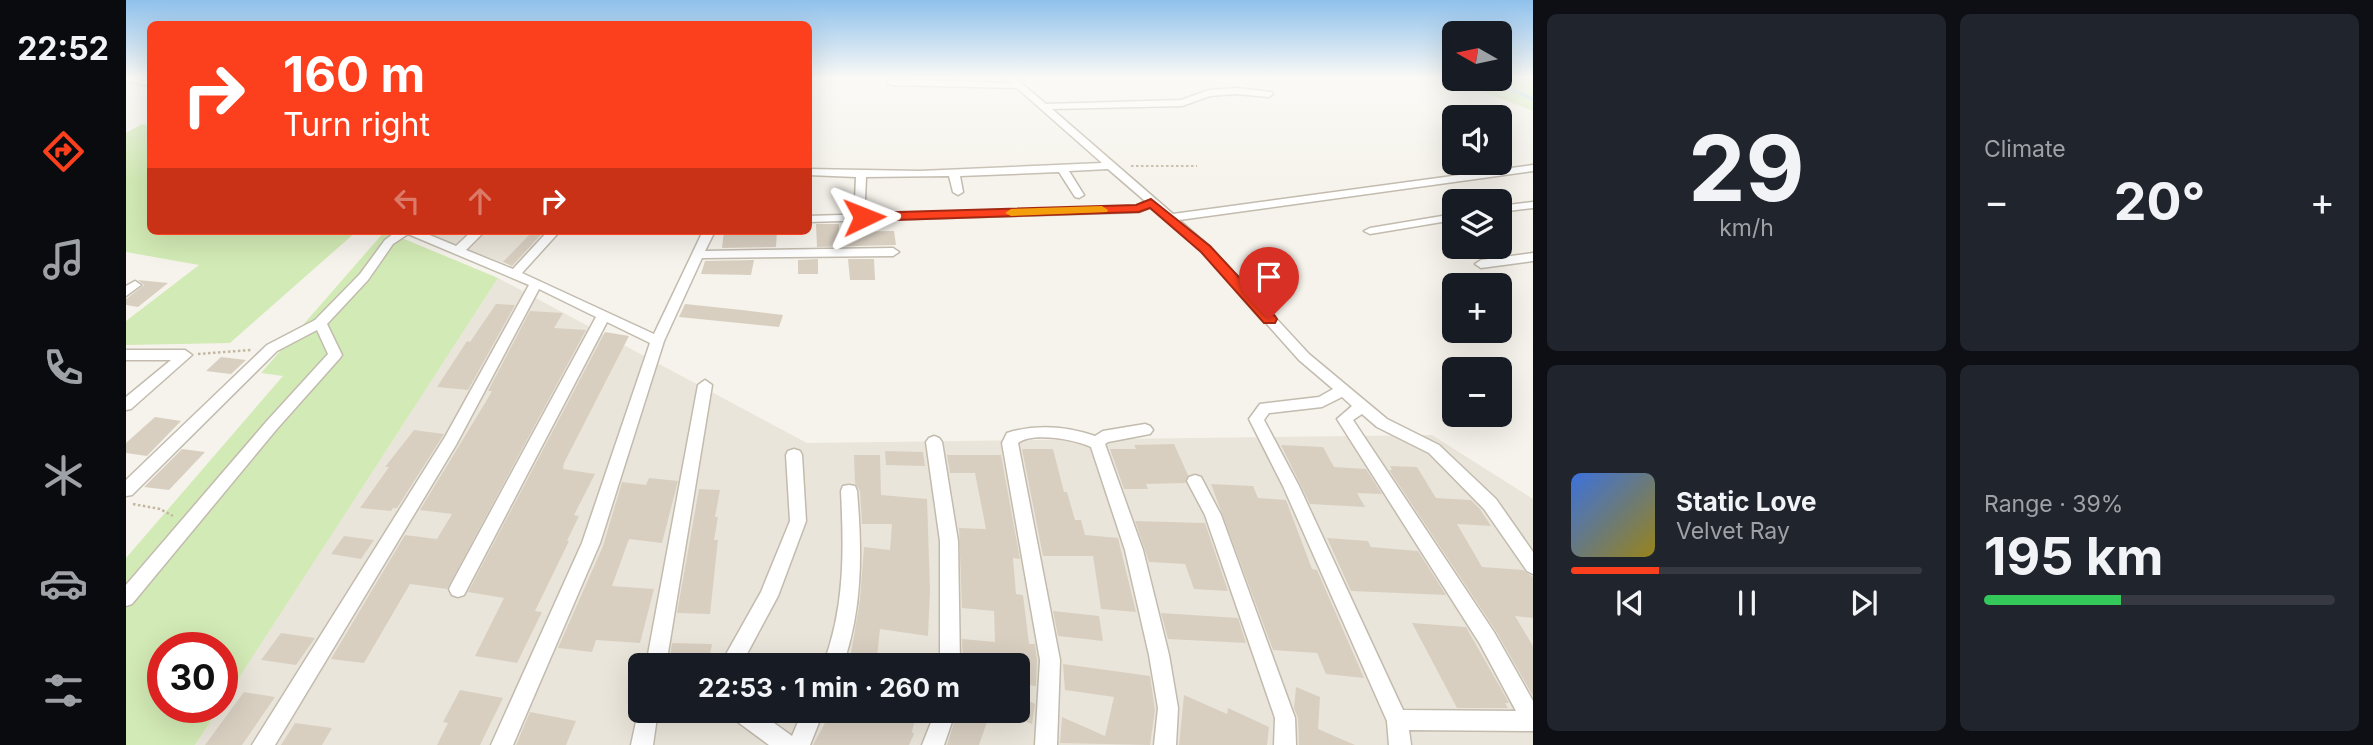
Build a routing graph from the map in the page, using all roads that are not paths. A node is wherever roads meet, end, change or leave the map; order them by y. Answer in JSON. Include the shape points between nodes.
{"nodes":[{"id":1,"x":1050,"y":112,"type":"edge"},
{"id":2,"x":1108,"y":166,"type":"junction"},
{"id":3,"x":1062,"y":168,"type":"junction"},
{"id":4,"x":1533,"y":168,"type":"edge"},
{"id":5,"x":812,"y":172,"type":"edge"},
{"id":6,"x":861,"y":174,"type":"junction"},
{"id":7,"x":954,"y":174,"type":"junction"},
{"id":8,"x":958,"y":192,"type":"dead end"},
{"id":9,"x":1079,"y":195,"type":"dead end"},
{"id":10,"x":860,"y":200,"type":"dead end"},
{"id":11,"x":1151,"y":202,"type":"junction"},
{"id":12,"x":1533,"y":205,"type":"edge"},
{"id":13,"x":1512,"y":208,"type":"edge"},
{"id":14,"x":1169,"y":218,"type":"junction"},
{"id":15,"x":812,"y":219,"type":"edge"},
{"id":16,"x":1442,"y":219,"type":"edge"},
{"id":17,"x":1370,"y":231,"type":"dead end"},
{"id":18,"x":404,"y":235,"type":"edge"},
{"id":19,"x":422,"y":235,"type":"edge"},
{"id":20,"x":475,"y":235,"type":"edge"},
{"id":21,"x":550,"y":235,"type":"edge"},
{"id":22,"x":707,"y":235,"type":"edge"},
{"id":23,"x":459,"y":250,"type":"junction"},
{"id":24,"x":892,"y":252,"type":"dead end"},
{"id":25,"x":697,"y":256,"type":"junction"},
{"id":26,"x":1533,"y":257,"type":"edge"},
{"id":27,"x":1481,"y":264,"type":"dead end"},
{"id":28,"x":515,"y":274,"type":"junction"},
{"id":29,"x":536,"y":283,"type":"junction"},
{"id":30,"x":604,"y":315,"type":"junction"},
{"id":31,"x":320,"y":323,"type":"junction"},
{"id":32,"x":657,"y":341,"type":"junction"},
{"id":33,"x":126,"y":355,"type":"edge"},
{"id":34,"x":705,"y":385,"type":"dead end"},
{"id":35,"x":1343,"y":390,"type":"junction"},
{"id":36,"x":126,"y":405,"type":"edge"},
{"id":37,"x":1362,"y":405,"type":"junction"},
{"id":38,"x":1145,"y":430,"type":"dead end"},
{"id":39,"x":934,"y":442,"type":"dead end"},
{"id":40,"x":1097,"y":443,"type":"junction"},
{"id":41,"x":794,"y":455,"type":"dead end"},
{"id":42,"x":1195,"y":481,"type":"dead end"},
{"id":43,"x":126,"y":489,"type":"edge"},
{"id":44,"x":849,"y":491,"type":"dead end"},
{"id":45,"x":1533,"y":566,"type":"edge"},
{"id":46,"x":458,"y":589,"type":"dead end"},
{"id":47,"x":126,"y":598,"type":"edge"},
{"id":48,"x":658,"y":653,"type":"edge"},
{"id":49,"x":737,"y":653,"type":"edge"},
{"id":50,"x":838,"y":653,"type":"edge"},
{"id":51,"x":950,"y":653,"type":"edge"},
{"id":52,"x":1397,"y":720,"type":"junction"},
{"id":53,"x":646,"y":723,"type":"edge"},
{"id":54,"x":756,"y":723,"type":"edge"},
{"id":55,"x":808,"y":723,"type":"edge"},
{"id":56,"x":941,"y":723,"type":"edge"},
{"id":57,"x":263,"y":745,"type":"edge"},
{"id":58,"x":502,"y":745,"type":"edge"},
{"id":59,"x":642,"y":745,"type":"edge"},
{"id":60,"x":787,"y":745,"type":"edge"},
{"id":61,"x":799,"y":745,"type":"edge"},
{"id":62,"x":933,"y":745,"type":"edge"},
{"id":63,"x":1046,"y":745,"type":"edge"},
{"id":64,"x":1165,"y":745,"type":"edge"},
{"id":65,"x":1285,"y":745,"type":"edge"},
{"id":66,"x":1400,"y":745,"type":"edge"}],
"edges":[{"from":1,"to":2,"type":"street"},
{"from":2,"to":3,"type":"street"},
{"from":2,"to":11,"type":"street"},
{"from":3,"to":7,"type":"street"},
{"from":3,"to":9,"type":"street"},
{"from":4,"to":14,"type":"street"},
{"from":5,"to":6,"type":"street"},
{"from":6,"to":7,"type":"street"},
{"from":6,"to":10,"type":"street"},
{"from":7,"to":8,"type":"street"},
{"from":11,"to":14,"type":"street"},
{"from":11,"to":15,"type":"street","via":[[1139,209]]},
{"from":12,"to":13,"type":"street"},
{"from":14,"to":35,"type":"street","via":[[1206,249],[1304,357]]},
{"from":16,"to":17,"type":"street"},
{"from":18,"to":31,"type":"street","via":[[389,242],[365,277]]},
{"from":19,"to":23,"type":"street"},
{"from":20,"to":23,"type":"street"},
{"from":21,"to":28,"type":"street"},
{"from":22,"to":25,"type":"street"},
{"from":23,"to":28,"type":"street"},
{"from":24,"to":25,"type":"street"},
{"from":25,"to":32,"type":"street"},
{"from":26,"to":27,"type":"street"},
{"from":28,"to":29,"type":"street"},
{"from":29,"to":30,"type":"street"},
{"from":29,"to":57,"type":"street","via":[[451,441]]},
{"from":30,"to":32,"type":"street"},
{"from":30,"to":46,"type":"street"},
{"from":31,"to":43,"type":"street","via":[[272,348]]},
{"from":31,"to":47,"type":"street","via":[[335,355]]},
{"from":32,"to":58,"type":"street","via":[[591,543]]},
{"from":33,"to":36,"type":"street","via":[[185,355]]},
{"from":34,"to":48,"type":"street"},
{"from":35,"to":37,"type":"street"},
{"from":35,"to":52,"type":"street","via":[[1322,402],[1265,408],[1256,419]]},
{"from":37,"to":45,"type":"street","via":[[1382,423],[1434,449],[1490,504]]},
{"from":37,"to":52,"type":"street","via":[[1344,419],[1487,638],[1533,721]]},
{"from":38,"to":40,"type":"street","via":[[1103,437]]},
{"from":39,"to":51,"type":"street","via":[[949,541]]},
{"from":40,"to":63,"type":"street","via":[[1077,436],[1023,433],[1012,436],[1010,443],[1050,660]]},
{"from":40,"to":64,"type":"street","via":[[1135,550],[1159,655],[1167,708]]},
{"from":41,"to":49,"type":"street","via":[[798,521],[769,596]]},
{"from":42,"to":65,"type":"street","via":[[1213,515],[1285,718]]},
{"from":44,"to":50,"type":"street","via":[[854,564]]},
{"from":52,"to":66,"type":"street"},
{"from":53,"to":59,"type":"street"},
{"from":54,"to":60,"type":"street"},
{"from":55,"to":61,"type":"street"},
{"from":56,"to":62,"type":"street"}]}
